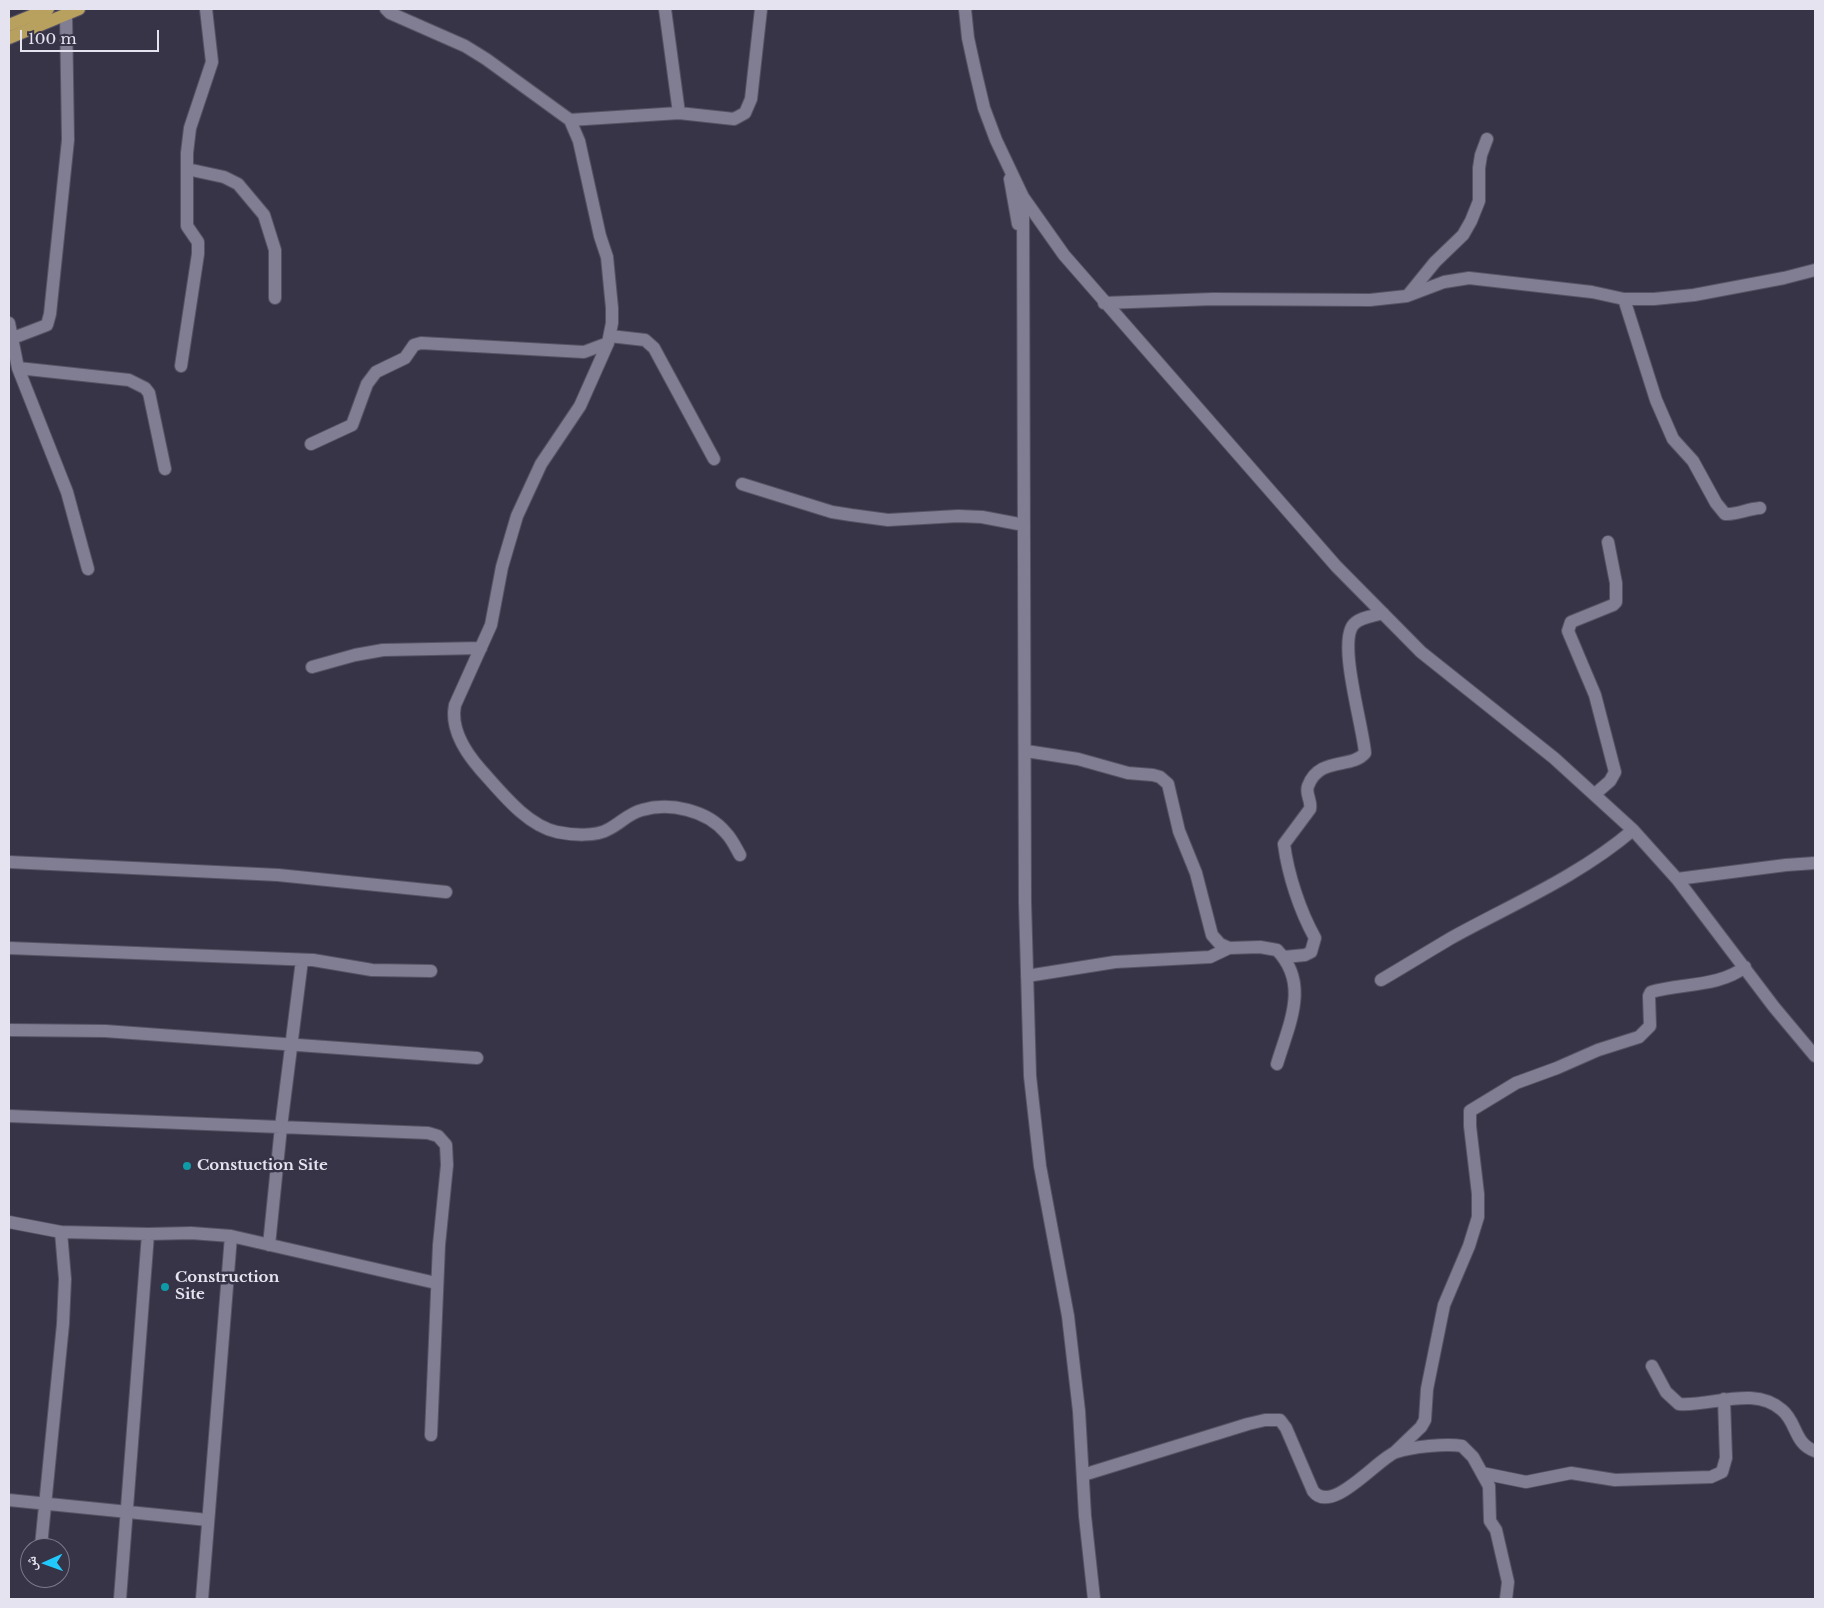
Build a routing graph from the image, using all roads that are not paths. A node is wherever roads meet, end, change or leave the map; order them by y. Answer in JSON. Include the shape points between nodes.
{"nodes":[{"id":1,"x":48,"y":9,"type":"edge"},
{"id":2,"x":79,"y":9,"type":"edge"},
{"id":3,"x":206,"y":9,"type":"edge"},
{"id":4,"x":386,"y":9,"type":"edge"},
{"id":5,"x":665,"y":9,"type":"edge"},
{"id":6,"x":761,"y":9,"type":"edge"},
{"id":7,"x":965,"y":9,"type":"edge"},
{"id":8,"x":66,"y":14,"type":"junction"},
{"id":9,"x":9,"y":24,"type":"edge"},
{"id":10,"x":9,"y":38,"type":"edge"},
{"id":11,"x":678,"y":113,"type":"junction"},
{"id":12,"x":570,"y":120,"type":"junction"},
{"id":13,"x":1487,"y":139,"type":"dead end"},
{"id":14,"x":1008,"y":167,"type":"junction"},
{"id":15,"x":187,"y":169,"type":"junction"},
{"id":16,"x":1023,"y":197,"type":"junction"},
{"id":17,"x":1022,"y":236,"type":"junction"},
{"id":18,"x":1815,"y":270,"type":"edge"},
{"id":19,"x":1407,"y":296,"type":"junction"},
{"id":20,"x":275,"y":298,"type":"dead end"},
{"id":21,"x":1624,"y":299,"type":"junction"},
{"id":22,"x":1104,"y":303,"type":"junction"},
{"id":23,"x":9,"y":323,"type":"edge"},
{"id":24,"x":13,"y":338,"type":"junction"},
{"id":25,"x":609,"y":340,"type":"junction"},
{"id":26,"x":180,"y":366,"type":"dead end"},
{"id":27,"x":18,"y":368,"type":"junction"},
{"id":28,"x":311,"y":444,"type":"dead end"},
{"id":29,"x":714,"y":459,"type":"dead end"},
{"id":30,"x":165,"y":468,"type":"dead end"},
{"id":31,"x":742,"y":484,"type":"dead end"},
{"id":32,"x":1760,"y":508,"type":"dead end"},
{"id":33,"x":1024,"y":526,"type":"junction"},
{"id":34,"x":1608,"y":542,"type":"dead end"},
{"id":35,"x":88,"y":569,"type":"dead end"},
{"id":36,"x":1383,"y":613,"type":"junction"},
{"id":37,"x":481,"y":648,"type":"junction"},
{"id":38,"x":312,"y":667,"type":"dead end"},
{"id":39,"x":1026,"y":751,"type":"junction"},
{"id":40,"x":1595,"y":794,"type":"junction"},
{"id":41,"x":1633,"y":830,"type":"junction"},
{"id":42,"x":740,"y":855,"type":"dead end"},
{"id":43,"x":9,"y":862,"type":"edge"},
{"id":44,"x":1815,"y":863,"type":"edge"},
{"id":45,"x":1677,"y":879,"type":"junction"},
{"id":46,"x":446,"y":892,"type":"dead end"},
{"id":47,"x":9,"y":948,"type":"edge"},
{"id":48,"x":1230,"y":948,"type":"junction"},
{"id":49,"x":1284,"y":957,"type":"junction"},
{"id":50,"x":302,"y":960,"type":"junction"},
{"id":51,"x":1745,"y":967,"type":"junction"},
{"id":52,"x":431,"y":971,"type":"dead end"},
{"id":53,"x":1027,"y":976,"type":"junction"},
{"id":54,"x":1381,"y":980,"type":"dead end"},
{"id":55,"x":9,"y":1030,"type":"edge"},
{"id":56,"x":293,"y":1044,"type":"junction"},
{"id":57,"x":1815,"y":1056,"type":"edge"},
{"id":58,"x":477,"y":1058,"type":"dead end"},
{"id":59,"x":1278,"y":1064,"type":"dead end"},
{"id":60,"x":9,"y":1116,"type":"edge"},
{"id":61,"x":280,"y":1128,"type":"junction"},
{"id":62,"x":9,"y":1222,"type":"edge"},
{"id":63,"x":61,"y":1232,"type":"junction"},
{"id":64,"x":148,"y":1234,"type":"junction"},
{"id":65,"x":231,"y":1236,"type":"junction"},
{"id":66,"x":269,"y":1245,"type":"junction"},
{"id":67,"x":436,"y":1283,"type":"junction"},
{"id":68,"x":1652,"y":1366,"type":"dead end"},
{"id":69,"x":1724,"y":1399,"type":"junction"},
{"id":70,"x":431,"y":1435,"type":"dead end"},
{"id":71,"x":1815,"y":1451,"type":"edge"},
{"id":72,"x":1395,"y":1452,"type":"junction"},
{"id":73,"x":1482,"y":1473,"type":"junction"},
{"id":74,"x":1083,"y":1475,"type":"junction"},
{"id":75,"x":9,"y":1500,"type":"edge"},
{"id":76,"x":45,"y":1502,"type":"junction"},
{"id":77,"x":127,"y":1511,"type":"junction"},
{"id":78,"x":208,"y":1520,"type":"junction"},
{"id":79,"x":42,"y":1538,"type":"edge"},
{"id":80,"x":120,"y":1599,"type":"edge"},
{"id":81,"x":202,"y":1599,"type":"edge"},
{"id":82,"x":1094,"y":1599,"type":"edge"},
{"id":83,"x":1506,"y":1599,"type":"edge"}],
"edges":[{"from":1,"to":9,"type":"main road"},
{"from":2,"to":8,"type":"main road"},
{"from":3,"to":15,"type":"street","via":[[212,62],[190,128]]},
{"from":4,"to":12,"type":"street","via":[[486,58]]},
{"from":5,"to":11,"type":"street"},
{"from":6,"to":11,"type":"street","via":[[750,99],[745,113],[727,120]]},
{"from":7,"to":14,"type":"street","via":[[968,38],[984,108]]},
{"from":8,"to":10,"type":"main road"},
{"from":8,"to":24,"type":"street","via":[[68,140],[50,314],[47,325]]},
{"from":11,"to":12,"type":"street"},
{"from":12,"to":25,"type":"street","via":[[579,140],[607,257],[612,308]]},
{"from":13,"to":19,"type":"street","via":[[1478,168],[1479,201],[1471,221],[1463,235]]},
{"from":14,"to":16,"type":"street"},
{"from":14,"to":17,"type":"street"},
{"from":15,"to":20,"type":"street","via":[[224,177],[238,184],[264,216],[275,250]]},
{"from":15,"to":26,"type":"street","via":[[187,226],[198,242],[198,254]]},
{"from":16,"to":17,"type":"street"},
{"from":16,"to":22,"type":"street","via":[[1064,255]]},
{"from":17,"to":33,"type":"street"},
{"from":18,"to":21,"type":"street","via":[[1694,295]]},
{"from":19,"to":21,"type":"street","via":[[1444,282],[1469,278],[1592,292]]},
{"from":19,"to":22,"type":"street","via":[[1370,300],[1212,299]]},
{"from":21,"to":32,"type":"street","via":[[1656,400],[1672,438],[1693,461],[1724,514],[1734,515]]},
{"from":22,"to":36,"type":"street","via":[[1336,566]]},
{"from":23,"to":24,"type":"street"},
{"from":24,"to":27,"type":"street"},
{"from":25,"to":28,"type":"street","via":[[584,352],[426,342],[414,345],[405,358],[376,372],[366,384],[352,425]]},
{"from":25,"to":29,"type":"street","via":[[645,340],[654,348]]},
{"from":25,"to":37,"type":"street","via":[[580,406],[541,464],[518,516],[502,567],[491,625]]},
{"from":27,"to":30,"type":"street","via":[[129,380],[145,388]]},
{"from":27,"to":35,"type":"street","via":[[68,492]]},
{"from":31,"to":33,"type":"street","via":[[851,515],[888,520],[974,516]]},
{"from":33,"to":39,"type":"street"},
{"from":34,"to":40,"type":"street","via":[[1616,583],[1616,602],[1577,617],[1570,622],[1568,631],[1595,695],[1615,772],[1610,782]]},
{"from":36,"to":40,"type":"street","via":[[1421,652]]},
{"from":36,"to":49,"type":"street","via":[[1358,621],[1347,638],[1364,753],[1352,760],[1332,764],[1313,776],[1308,788],[1310,809],[1284,844],[1293,881],[1316,938],[1312,952],[1305,956]]},
{"from":37,"to":38,"type":"street","via":[[383,650],[355,654]]},
{"from":37,"to":42,"type":"street","via":[[455,705],[455,728],[476,764],[535,822],[556,832],[579,834],[608,830],[641,810],[668,806],[714,821],[727,833]]},
{"from":39,"to":48,"type":"street","via":[[1078,759],[1128,773],[1153,775],[1168,784],[1179,831],[1196,872],[1212,935],[1220,944]]},
{"from":39,"to":53,"type":"street"},
{"from":40,"to":41,"type":"street"},
{"from":41,"to":45,"type":"street"},
{"from":41,"to":54,"type":"street","via":[[1578,870]]},
{"from":43,"to":46,"type":"street","via":[[278,876]]},
{"from":44,"to":45,"type":"street"},
{"from":45,"to":51,"type":"street"},
{"from":47,"to":50,"type":"street"},
{"from":48,"to":49,"type":"street","via":[[1268,948],[1277,950]]},
{"from":48,"to":53,"type":"street","via":[[1210,957],[1115,962]]},
{"from":49,"to":59,"type":"street","via":[[1294,975],[1296,987]]},
{"from":50,"to":52,"type":"street","via":[[372,970]]},
{"from":50,"to":56,"type":"street"},
{"from":51,"to":57,"type":"street"},
{"from":51,"to":72,"type":"street","via":[[1721,979],[1652,992],[1649,996],[1650,1026],[1643,1034],[1516,1083],[1470,1111],[1478,1217],[1444,1305],[1424,1420],[1421,1428]]},
{"from":53,"to":74,"type":"street","via":[[1035,1128],[1068,1316]]},
{"from":55,"to":56,"type":"street","via":[[105,1031]]},
{"from":56,"to":58,"type":"street"},
{"from":56,"to":61,"type":"street"},
{"from":60,"to":61,"type":"street"},
{"from":61,"to":66,"type":"street"},
{"from":61,"to":67,"type":"street","via":[[438,1136],[446,1145],[448,1165]]},
{"from":62,"to":63,"type":"street"},
{"from":63,"to":64,"type":"street"},
{"from":63,"to":76,"type":"street","via":[[65,1279],[63,1324]]},
{"from":64,"to":65,"type":"street","via":[[191,1232]]},
{"from":64,"to":77,"type":"street"},
{"from":65,"to":66,"type":"street"},
{"from":65,"to":78,"type":"street"},
{"from":66,"to":67,"type":"street"},
{"from":67,"to":70,"type":"street"},
{"from":68,"to":69,"type":"street","via":[[1666,1392],[1679,1404]]},
{"from":69,"to":71,"type":"street","via":[[1755,1399],[1772,1404],[1784,1411],[1800,1441]]},
{"from":69,"to":73,"type":"street","via":[[1726,1458],[1722,1472],[1711,1478],[1615,1480],[1571,1473],[1526,1482]]},
{"from":72,"to":73,"type":"street","via":[[1462,1446]]},
{"from":72,"to":74,"type":"street","via":[[1352,1485],[1333,1496],[1321,1498],[1313,1491],[1286,1428],[1280,1420],[1273,1419]]},
{"from":73,"to":83,"type":"street","via":[[1490,1492],[1490,1521],[1496,1530],[1506,1574]]},
{"from":74,"to":82,"type":"street"},
{"from":75,"to":76,"type":"street"},
{"from":76,"to":77,"type":"street"},
{"from":76,"to":79,"type":"street"},
{"from":77,"to":78,"type":"street"},
{"from":77,"to":80,"type":"street"},
{"from":78,"to":81,"type":"street"}]}
